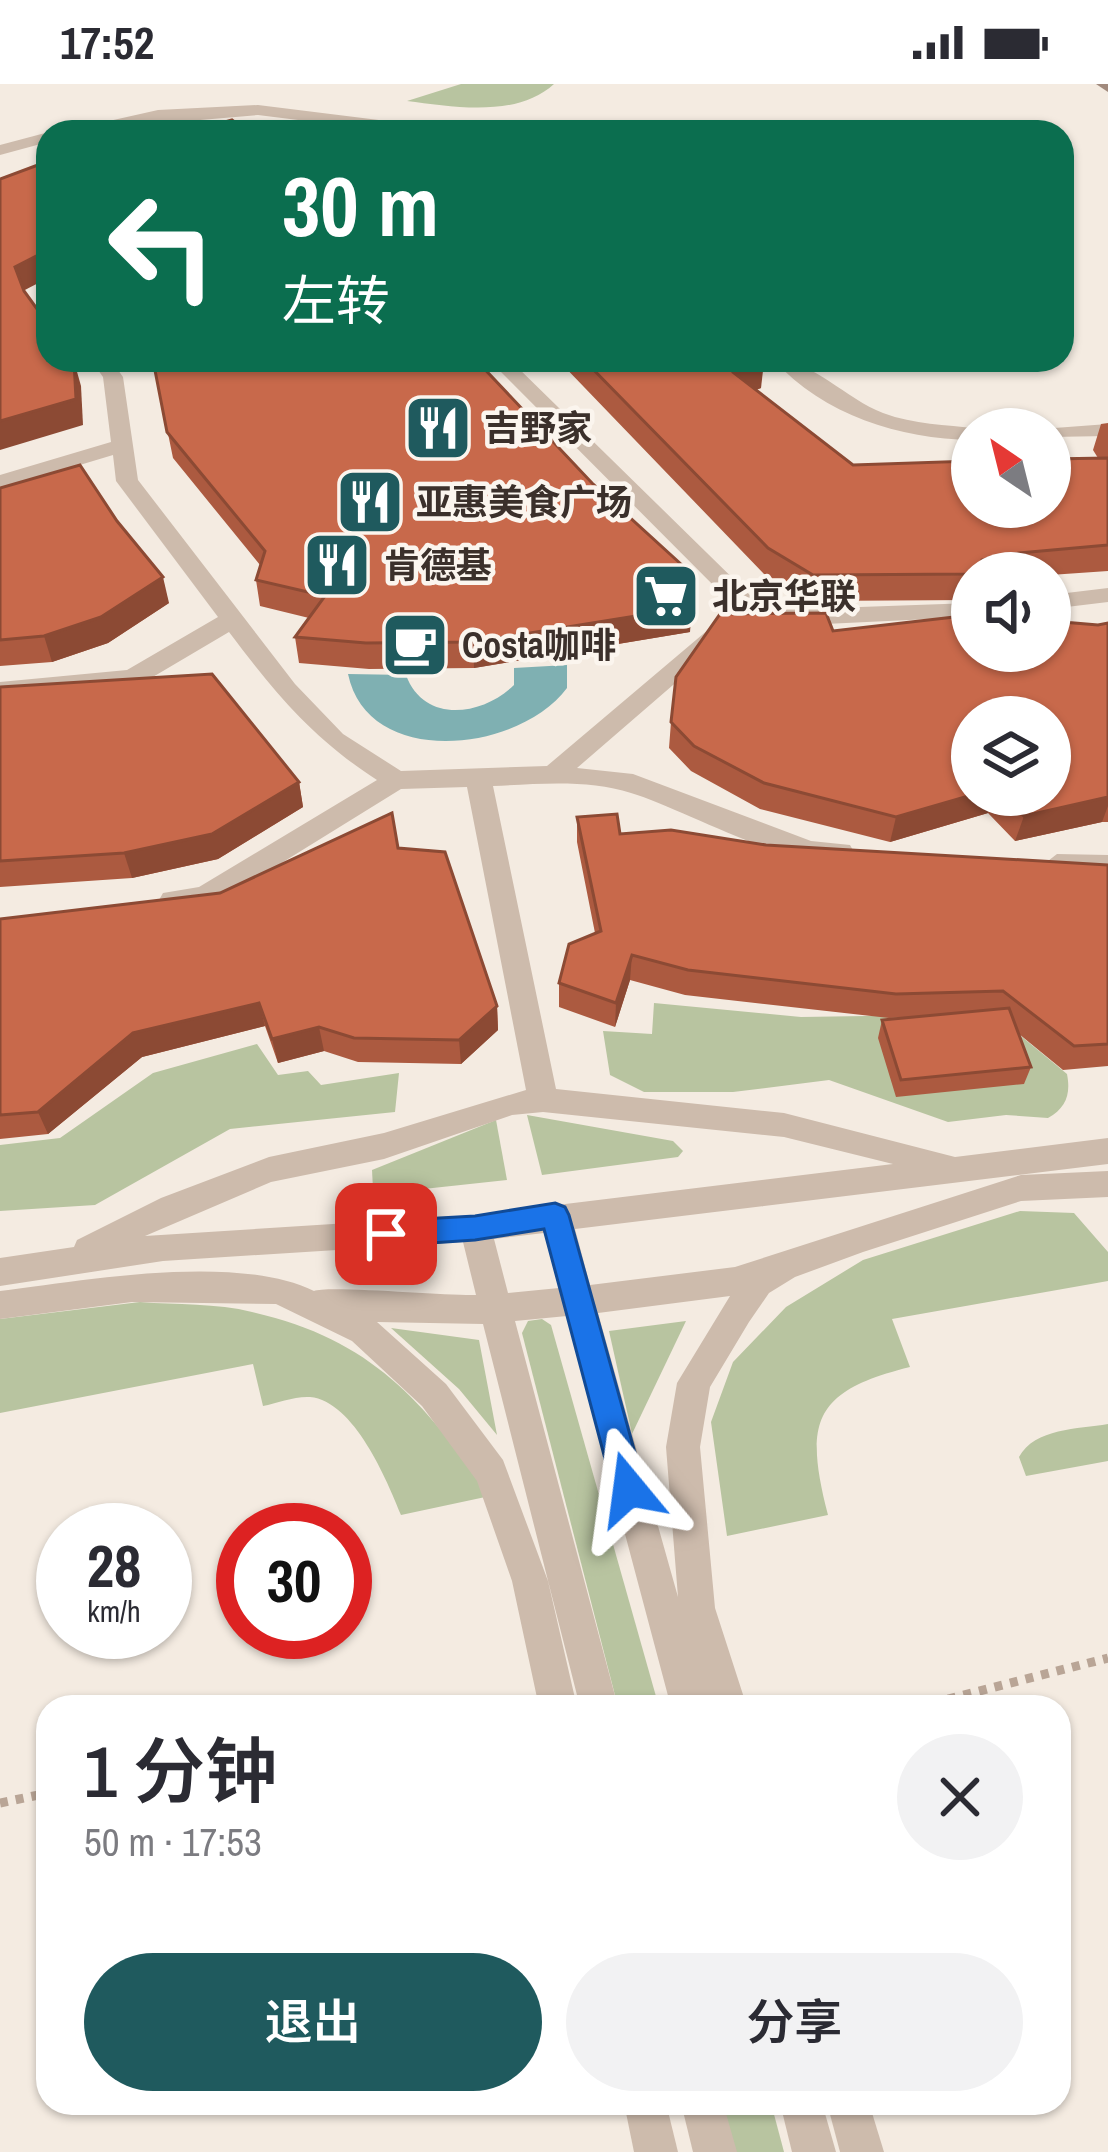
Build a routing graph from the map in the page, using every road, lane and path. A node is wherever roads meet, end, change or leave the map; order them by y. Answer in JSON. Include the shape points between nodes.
{"nodes":[{"id":1,"x":132,"y":120,"type":"edge"},
{"id":2,"x":338,"y":120,"type":"edge"},
{"id":3,"x":36,"y":140,"type":"edge"},
{"id":4,"x":0,"y":150,"type":"edge"},
{"id":5,"x":110,"y":372,"type":"edge"},
{"id":6,"x":511,"y":372,"type":"edge"},
{"id":7,"x":800,"y":372,"type":"edge"},
{"id":8,"x":1108,"y":430,"type":"edge"},
{"id":9,"x":1071,"y":431,"type":"edge"},
{"id":10,"x":951,"y":432,"type":"edge"},
{"id":11,"x":122,"y":445,"type":"junction"},
{"id":12,"x":0,"y":482,"type":"edge"},
{"id":13,"x":1108,"y":595,"type":"edge"},
{"id":14,"x":1071,"y":599,"type":"edge"},
{"id":15,"x":749,"y":607,"type":"junction"},
{"id":16,"x":951,"y":611,"type":"edge"},
{"id":17,"x":235,"y":618,"type":"junction"},
{"id":18,"x":0,"y":690,"type":"edge"},
{"id":19,"x":553,"y":775,"type":"junction"},
{"id":20,"x":478,"y":776,"type":"junction"},
{"id":21,"x":396,"y":780,"type":"junction"},
{"id":22,"x":877,"y":855,"type":"edge"},
{"id":23,"x":1036,"y":863,"type":"edge"},
{"id":24,"x":1108,"y":865,"type":"edge"},
{"id":25,"x":136,"y":905,"type":"edge"},
{"id":26,"x":543,"y":1100,"type":"junction"},
{"id":27,"x":1108,"y":1151,"type":"edge"},
{"id":28,"x":960,"y":1168,"type":"junction"},
{"id":29,"x":1108,"y":1184,"type":"edge"},
{"id":30,"x":555,"y":1215,"type":"junction"},
{"id":31,"x":475,"y":1228,"type":"junction"},
{"id":32,"x":65,"y":1262,"type":"junction"},
{"id":33,"x":784,"y":1268,"type":"junction"},
{"id":34,"x":0,"y":1272,"type":"edge"},
{"id":35,"x":279,"y":1290,"type":"junction"},
{"id":36,"x":574,"y":1298,"type":"junction"},
{"id":37,"x":0,"y":1305,"type":"edge"},
{"id":38,"x":495,"y":1307,"type":"junction"},
{"id":39,"x":1108,"y":1658,"type":"edge"},
{"id":40,"x":555,"y":1695,"type":"edge"},
{"id":41,"x":596,"y":1695,"type":"edge"},
{"id":42,"x":687,"y":1695,"type":"edge"},
{"id":43,"x":724,"y":1695,"type":"edge"},
{"id":44,"x":964,"y":1695,"type":"edge"},
{"id":45,"x":36,"y":1795,"type":"edge"},
{"id":46,"x":0,"y":1803,"type":"edge"},
{"id":47,"x":648,"y":2115,"type":"edge"},
{"id":48,"x":705,"y":2115,"type":"edge"},
{"id":49,"x":804,"y":2115,"type":"edge"},
{"id":50,"x":851,"y":2115,"type":"edge"},
{"id":51,"x":656,"y":2152,"type":"edge"},
{"id":52,"x":715,"y":2152,"type":"edge"},
{"id":53,"x":814,"y":2152,"type":"edge"},
{"id":54,"x":862,"y":2152,"type":"edge"}],
"edges":[{"from":1,"to":2,"type":"street","via":[[258,110]]},
{"from":3,"to":4,"type":"street"},
{"from":5,"to":11,"type":"street"},
{"from":6,"to":15,"type":"street"},
{"from":7,"to":10,"type":"street","via":[[887,425]]},
{"from":8,"to":9,"type":"street"},
{"from":11,"to":12,"type":"street"},
{"from":11,"to":17,"type":"street","via":[[127,481]]},
{"from":13,"to":14,"type":"street"},
{"from":15,"to":16,"type":"street","via":[[804,617]]},
{"from":15,"to":19,"type":"street"},
{"from":17,"to":18,"type":"street","via":[[132,679]]},
{"from":17,"to":21,"type":"street","via":[[334,740]]},
{"from":19,"to":20,"type":"street"},
{"from":19,"to":22,"type":"street","via":[[633,783],[810,850]]},
{"from":20,"to":21,"type":"street"},
{"from":20,"to":26,"type":"street"},
{"from":21,"to":25,"type":"street","via":[[205,897]]},
{"from":23,"to":24,"type":"street"},
{"from":26,"to":28,"type":"street","via":[[784,1125]]},
{"from":26,"to":32,"type":"street","via":[[225,1184]]},
{"from":27,"to":28,"type":"street"},
{"from":28,"to":30,"type":"street"},
{"from":29,"to":33,"type":"street","via":[[1022,1188]]},
{"from":30,"to":31,"type":"street"},
{"from":30,"to":36,"type":"street"},
{"from":31,"to":32,"type":"street","via":[[163,1247]]},
{"from":31,"to":38,"type":"street"},
{"from":32,"to":34,"type":"street"},
{"from":33,"to":36,"type":"street"},
{"from":33,"to":43,"type":"street","via":[[758,1283],[702,1363],[685,1421],[697,1608]]},
{"from":35,"to":37,"type":"street","via":[[132,1288]]},
{"from":35,"to":38,"type":"street","via":[[380,1311]]},
{"from":35,"to":40,"type":"street","via":[[364,1331],[434,1395],[491,1472],[530,1580]]},
{"from":36,"to":38,"type":"street"},
{"from":36,"to":42,"type":"street"},
{"from":38,"to":41,"type":"street"},
{"from":39,"to":44,"type":"path"},
{"from":45,"to":46,"type":"path"},
{"from":47,"to":51,"type":"street"},
{"from":48,"to":52,"type":"street"},
{"from":49,"to":53,"type":"street"},
{"from":50,"to":54,"type":"street"}]}
